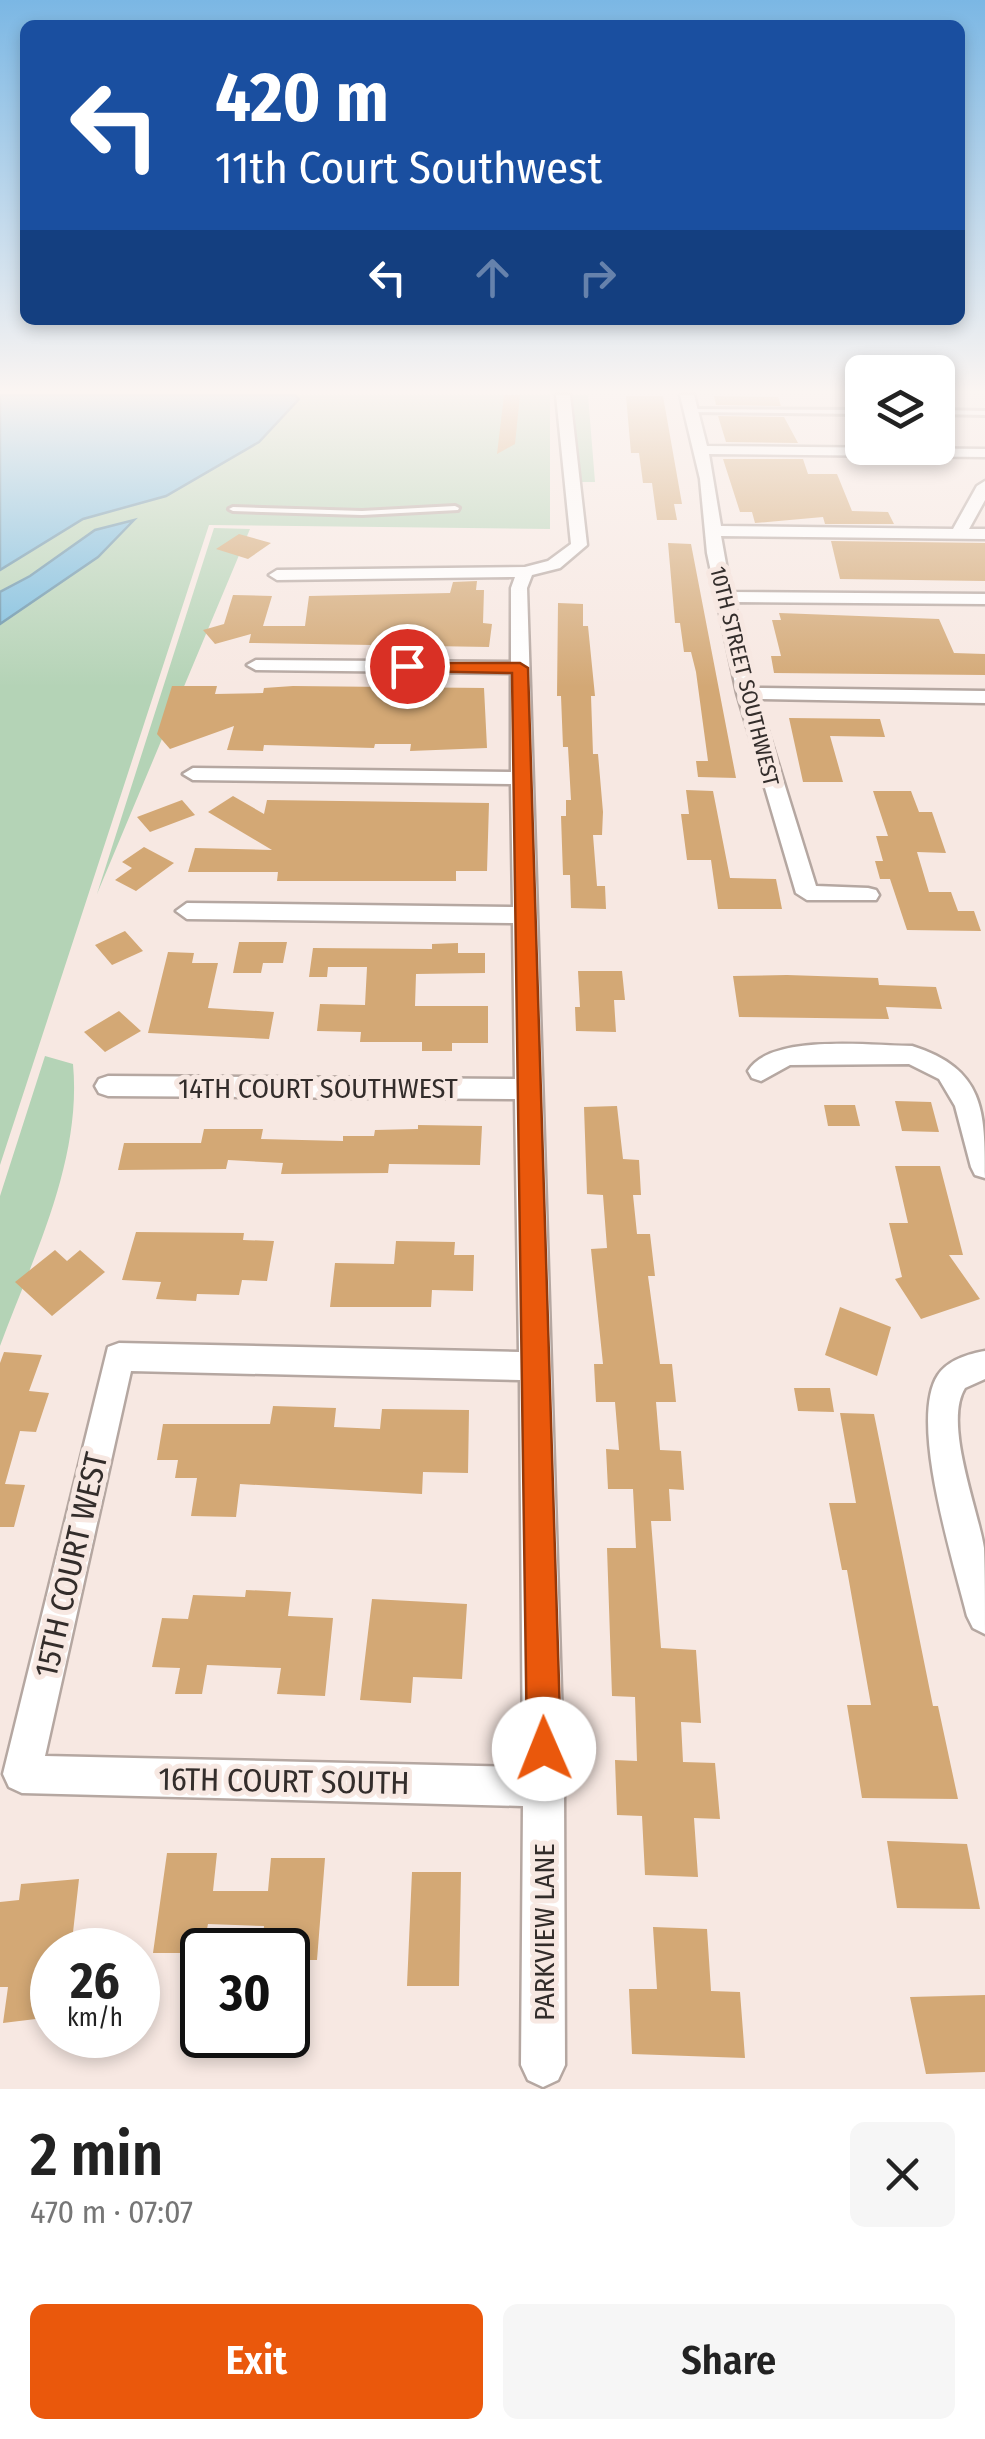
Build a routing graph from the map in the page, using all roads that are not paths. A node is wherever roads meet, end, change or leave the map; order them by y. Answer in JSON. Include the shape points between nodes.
{"nodes":[{"id":1,"x":573,"y":492,"type":"edge"},
{"id":2,"x":709,"y":492,"type":"edge"},
{"id":3,"x":981,"y":492,"type":"edge"},
{"id":4,"x":455,"y":508,"type":"dead end"},
{"id":5,"x":233,"y":510,"type":"dead end"},
{"id":6,"x":712,"y":532,"type":"junction"},
{"id":7,"x":958,"y":534,"type":"junction"},
{"id":8,"x":985,"y":534,"type":"edge"},
{"id":9,"x":525,"y":572,"type":"junction"},
{"id":10,"x":276,"y":575,"type":"dead end"},
{"id":11,"x":725,"y":597,"type":"junction"},
{"id":12,"x":985,"y":600,"type":"edge"},
{"id":13,"x":256,"y":665,"type":"dead end"},
{"id":14,"x":520,"y":668,"type":"junction"},
{"id":15,"x":746,"y":694,"type":"junction"},
{"id":16,"x":985,"y":697,"type":"edge"},
{"id":17,"x":193,"y":774,"type":"dead end"},
{"id":18,"x":524,"y":778,"type":"junction"},
{"id":19,"x":868,"y":894,"type":"dead end"},
{"id":20,"x":187,"y":911,"type":"dead end"},
{"id":21,"x":526,"y":915,"type":"junction"},
{"id":22,"x":761,"y":1071,"type":"dead end"},
{"id":23,"x":108,"y":1086,"type":"dead end"},
{"id":24,"x":527,"y":1089,"type":"junction"},
{"id":25,"x":985,"y":1167,"type":"edge"},
{"id":26,"x":534,"y":1366,"type":"junction"},
{"id":27,"x":976,"y":1366,"type":"edge"},
{"id":28,"x":985,"y":1616,"type":"edge"},
{"id":29,"x":22,"y":1774,"type":"joint"},
{"id":30,"x":546,"y":1787,"type":"junction"},
{"id":31,"x":543,"y":2065,"type":"dead end"}],
"edges":[{"from":1,"to":9,"type":"street","via":[[579,545],[554,564]]},
{"from":2,"to":6,"type":"street","name":"10TH STREET SOUTHWEST"},
{"from":3,"to":7,"type":"street"},
{"from":4,"to":5,"type":"lane"},
{"from":6,"to":7,"type":"street"},
{"from":6,"to":11,"type":"street","name":"10TH STREET SOUTHWEST"},
{"from":7,"to":8,"type":"street"},
{"from":9,"to":10,"type":"street"},
{"from":9,"to":14,"type":"street","name":"PARKVIEW LANE"},
{"from":11,"to":12,"type":"street"},
{"from":11,"to":15,"type":"street","name":"10TH STREET SOUTHWEST"},
{"from":13,"to":14,"type":"street"},
{"from":14,"to":18,"type":"street","name":"PARKVIEW LANE"},
{"from":15,"to":16,"type":"street"},
{"from":15,"to":19,"type":"street","name":"10TH STREET SOUTHWEST","via":[[807,893]]},
{"from":17,"to":18,"type":"street"},
{"from":18,"to":21,"type":"street","name":"PARKVIEW LANE"},
{"from":20,"to":21,"type":"street"},
{"from":21,"to":24,"type":"street","name":"PARKVIEW LANE"},
{"from":22,"to":25,"type":"street","via":[[784,1056],[912,1056],[948,1072],[968,1104]]},
{"from":23,"to":24,"type":"street","name":"14TH COURT SOUTHWEST"},
{"from":24,"to":26,"type":"street","name":"PARKVIEW LANE"},
{"from":26,"to":29,"type":"street","name":"15TH COURT WEST","via":[[119,1357]]},
{"from":26,"to":30,"type":"street","name":"PARKVIEW LANE"},
{"from":27,"to":28,"type":"street","via":[[946,1389],[941,1426]]},
{"from":29,"to":30,"type":"street","name":"16TH COURT SOUTH"},
{"from":30,"to":31,"type":"street","name":"PARKVIEW LANE"}]}
